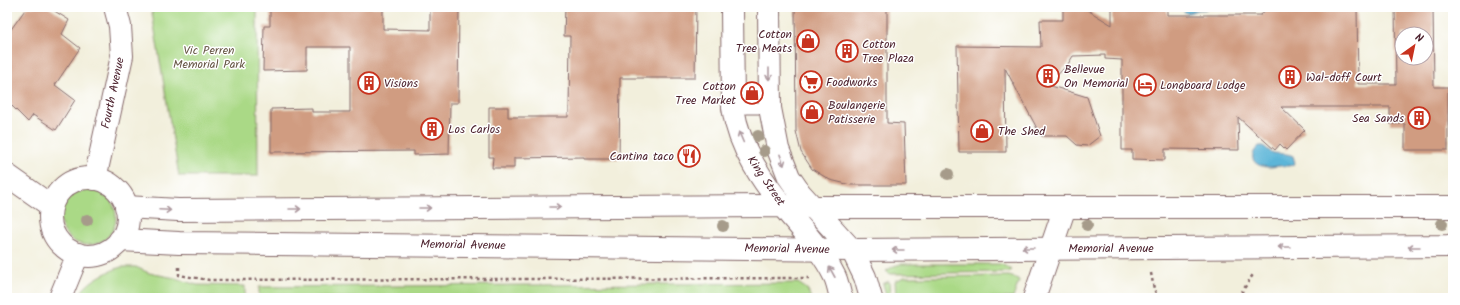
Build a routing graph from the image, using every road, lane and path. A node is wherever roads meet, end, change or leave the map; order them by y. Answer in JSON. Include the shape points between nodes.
{"nodes":[{"id":1,"x":115,"y":7,"type":"edge"},
{"id":2,"x":732,"y":7,"type":"edge"},
{"id":3,"x":769,"y":7,"type":"edge"},
{"id":4,"x":733,"y":108,"type":"junction"},
{"id":5,"x":770,"y":108,"type":"junction"},
{"id":6,"x":7,"y":175,"type":"edge"},
{"id":7,"x":95,"y":179,"type":"junction"},
{"id":8,"x":51,"y":206,"type":"junction"},
{"id":9,"x":782,"y":206,"type":"junction"},
{"id":10,"x":126,"y":207,"type":"junction"},
{"id":11,"x":812,"y":207,"type":"junction"},
{"id":12,"x":1065,"y":207,"type":"junction"},
{"id":13,"x":1453,"y":208,"type":"edge"},
{"id":14,"x":120,"y":240,"type":"junction"},
{"id":15,"x":1453,"y":245,"type":"edge"},
{"id":16,"x":1051,"y":248,"type":"junction"},
{"id":17,"x":819,"y":249,"type":"junction"},
{"id":18,"x":852,"y":250,"type":"junction"},
{"id":19,"x":78,"y":254,"type":"junction"},
{"id":20,"x":179,"y":263,"type":"dead end"},
{"id":21,"x":1254,"y":272,"type":"dead end"},
{"id":22,"x":1151,"y":273,"type":"dead end"},
{"id":23,"x":812,"y":278,"type":"dead end"},
{"id":24,"x":60,"y":298,"type":"edge"},
{"id":25,"x":841,"y":298,"type":"edge"},
{"id":26,"x":871,"y":298,"type":"edge"},
{"id":27,"x":1034,"y":298,"type":"edge"},
{"id":28,"x":1158,"y":298,"type":"edge"},
{"id":29,"x":1238,"y":298,"type":"edge"}],
"edges":[{"from":1,"to":7,"type":"street","name":"Fourth Avenue","via":[[120,26],[122,56]]},
{"from":2,"to":4,"type":"street","name":"King Street"},
{"from":3,"to":5,"type":"street","name":"King Street","one_way":true},
{"from":4,"to":5,"type":"lane"},
{"from":9,"to":4,"type":"street","name":"King Street","one_way":true,"via":[[754,167],[735,124]]},
{"from":5,"to":11,"type":"street","name":"King Street","one_way":true,"via":[[778,149],[789,178]]},
{"from":6,"to":8,"type":"street"},
{"from":7,"to":8,"type":"street","via":[[84,178],[63,187]]},
{"from":7,"to":10,"type":"street","via":[[115,188]]},
{"from":8,"to":19,"type":"street","via":[[49,218],[58,241]]},
{"from":10,"to":9,"type":"street","one_way":true,"via":[[186,210]]},
{"from":9,"to":11,"type":"street"},
{"from":9,"to":17,"type":"street","name":"King Street"},
{"from":10,"to":14,"type":"street","via":[[126,229]]},
{"from":11,"to":12,"type":"street"},
{"from":11,"to":18,"type":"street","name":"King Street"},
{"from":12,"to":13,"type":"street"},
{"from":12,"to":16,"type":"street"},
{"from":14,"to":17,"type":"street","name":"Memorial Avenue","via":[[187,243]]},
{"from":14,"to":19,"type":"street","via":[[101,254]]},
{"from":15,"to":16,"type":"street","name":"Memorial Avenue","one_way":true},
{"from":16,"to":18,"type":"street","name":"Memorial Avenue","one_way":true},
{"from":16,"to":27,"type":"street"},
{"from":17,"to":18,"type":"street","name":"Memorial Avenue"},
{"from":25,"to":17,"type":"street","name":"King Street","one_way":true,"via":[[835,278]]},
{"from":18,"to":26,"type":"street","name":"King Street","via":[[863,271]]},
{"from":19,"to":24,"type":"street"},
{"from":20,"to":23,"type":"path","via":[[179,275],[209,280]]},
{"from":21,"to":29,"type":"path"},
{"from":22,"to":28,"type":"path"}]}
